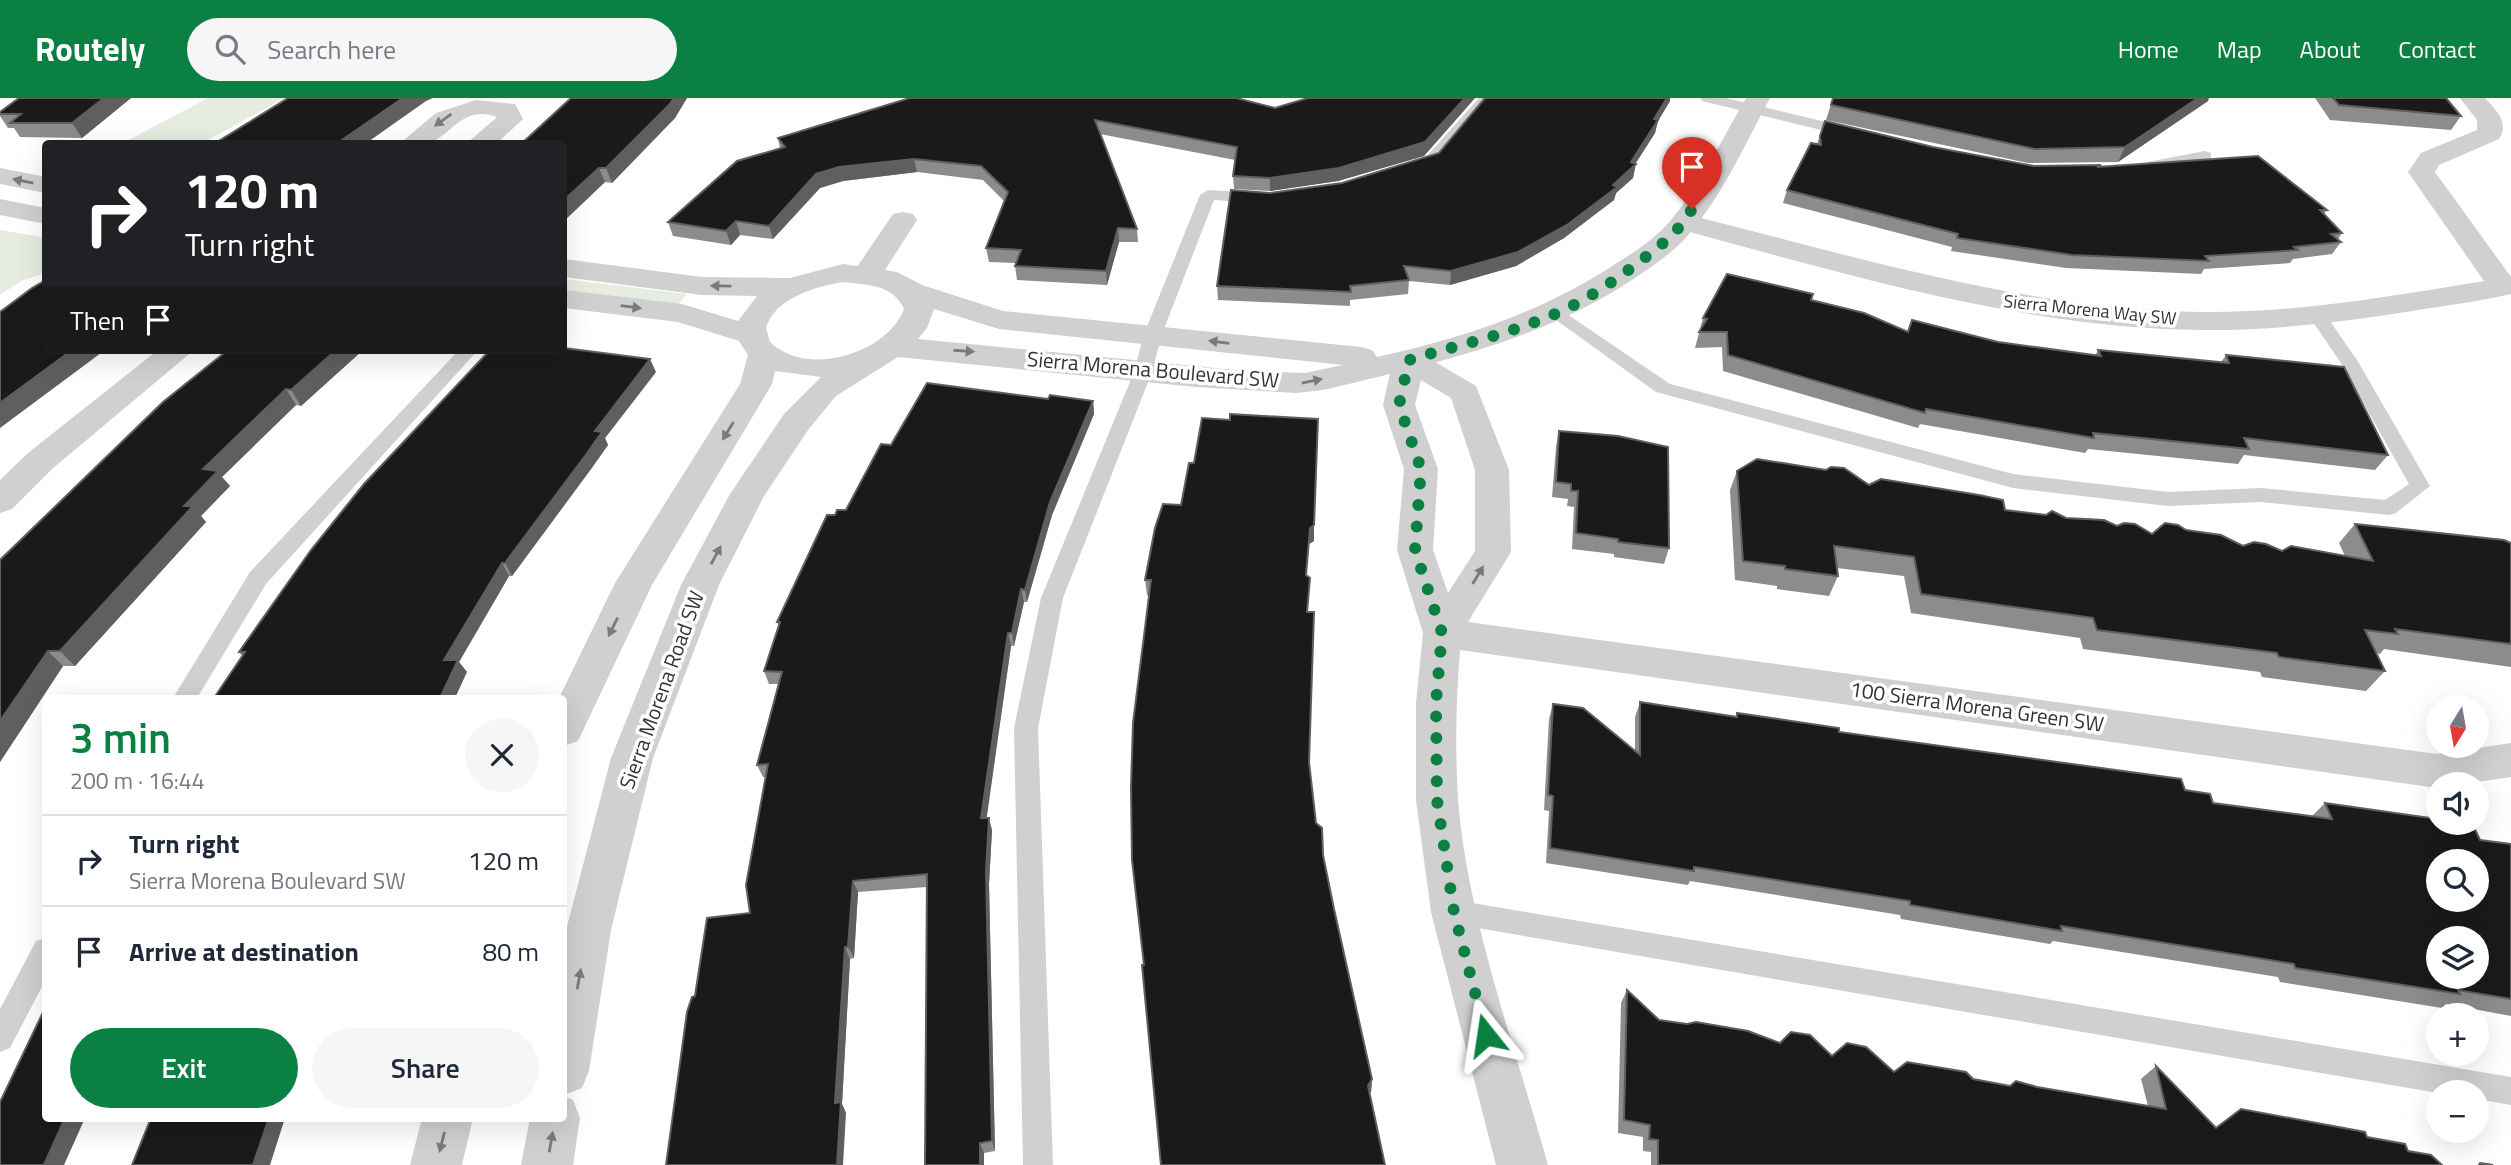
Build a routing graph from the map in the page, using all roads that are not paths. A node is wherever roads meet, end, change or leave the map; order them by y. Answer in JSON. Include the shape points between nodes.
{"nodes":[{"id":1,"x":1487,"y":98,"type":"edge"},
{"id":2,"x":1707,"y":98,"type":"edge"},
{"id":3,"x":2472,"y":98,"type":"edge"},
{"id":4,"x":1755,"y":103,"type":"edge"},
{"id":5,"x":1864,"y":136,"type":"edge"},
{"id":6,"x":417,"y":140,"type":"edge"},
{"id":7,"x":484,"y":140,"type":"edge"},
{"id":8,"x":2206,"y":156,"type":"dead end"},
{"id":9,"x":2134,"y":169,"type":"edge"},
{"id":10,"x":1392,"y":173,"type":"edge"},
{"id":11,"x":0,"y":176,"type":"edge"},
{"id":12,"x":42,"y":185,"type":"edge"},
{"id":13,"x":1282,"y":197,"type":"edge"},
{"id":14,"x":0,"y":207,"type":"edge"},
{"id":15,"x":42,"y":215,"type":"edge"},
{"id":16,"x":904,"y":220,"type":"dead end"},
{"id":17,"x":1685,"y":222,"type":"junction"},
{"id":18,"x":567,"y":268,"type":"edge"},
{"id":19,"x":868,"y":273,"type":"junction"},
{"id":20,"x":789,"y":287,"type":"junction"},
{"id":21,"x":913,"y":292,"type":"junction"},
{"id":22,"x":567,"y":299,"type":"edge"},
{"id":23,"x":1558,"y":313,"type":"junction"},
{"id":24,"x":2317,"y":315,"type":"junction"},
{"id":25,"x":1153,"y":334,"type":"junction"},
{"id":26,"x":758,"y":344,"type":"junction"},
{"id":27,"x":173,"y":354,"type":"edge"},
{"id":28,"x":465,"y":354,"type":"edge"},
{"id":29,"x":881,"y":354,"type":"junction"},
{"id":30,"x":1409,"y":360,"type":"junction"},
{"id":31,"x":1143,"y":372,"type":"junction"},
{"id":32,"x":0,"y":500,"type":"edge"},
{"id":33,"x":1442,"y":633,"type":"junction"},
{"id":34,"x":187,"y":695,"type":"edge"},
{"id":35,"x":567,"y":724,"type":"edge"},
{"id":36,"x":2511,"y":760,"type":"edge"},
{"id":37,"x":1454,"y":912,"type":"junction"},
{"id":38,"x":42,"y":958,"type":"edge"},
{"id":39,"x":0,"y":1038,"type":"edge"},
{"id":40,"x":567,"y":1053,"type":"edge"},
{"id":41,"x":2511,"y":1091,"type":"edge"},
{"id":42,"x":447,"y":1122,"type":"edge"},
{"id":43,"x":554,"y":1122,"type":"edge"},
{"id":44,"x":436,"y":1165,"type":"edge"},
{"id":45,"x":547,"y":1165,"type":"edge"},
{"id":46,"x":1038,"y":1165,"type":"edge"},
{"id":47,"x":1522,"y":1165,"type":"edge"}],
"edges":[{"from":1,"to":10,"type":"lane","via":[[1431,161]]},
{"from":2,"to":4,"type":"lane"},
{"from":3,"to":24,"type":"street","name":"Sierra Morena Way SW","via":[[2490,119],[2490,134],[2430,159],[2421,172],[2503,287]]},
{"from":4,"to":5,"type":"lane"},
{"from":4,"to":17,"type":"street","name":"Sierra Morena Boulevard SW"},
{"from":7,"to":6,"type":"street","one_way":true,"via":[[510,119],[506,109],[474,105],[450,114]]},
{"from":8,"to":9,"type":"lane"},
{"from":12,"to":11,"type":"street","one_way":true},
{"from":13,"to":25,"type":"lane","via":[[1208,195]]},
{"from":14,"to":15,"type":"street"},
{"from":16,"to":19,"type":"street"},
{"from":17,"to":23,"type":"street","name":"Sierra Morena Boulevard SW","via":[[1652,253]]},
{"from":17,"to":24,"type":"street","name":"Sierra Morena Way SW","via":[[1906,281],[2028,306],[2185,320]]},
{"from":20,"to":18,"type":"street","one_way":true,"via":[[702,286]]},
{"from":19,"to":20,"type":"street","via":[[824,276]]},
{"from":19,"to":21,"type":"street","via":[[892,279]]},
{"from":20,"to":26,"type":"street","via":[[764,304],[757,315]]},
{"from":21,"to":25,"type":"street","name":"Sierra Morena Boulevard SW","via":[[999,320]]},
{"from":21,"to":29,"type":"street","via":[[918,321]]},
{"from":22,"to":26,"type":"street","one_way":true,"via":[[682,313]]},
{"from":23,"to":24,"type":"lane","via":[[1663,388],[2012,481],[2168,499],[2261,495],[2389,508],[2420,486]]},
{"from":23,"to":30,"type":"street","name":"Sierra Morena Boulevard SW"},
{"from":30,"to":25,"type":"street","name":"Sierra Morena Boulevard SW","one_way":true},
{"from":25,"to":31,"type":"lane"},
{"from":26,"to":29,"type":"street","via":[[782,363],[808,369],[837,368]]},
{"from":26,"to":35,"type":"street","one_way":true,"via":[[757,384],[634,583]]},
{"from":27,"to":32,"type":"street","via":[[40,461]]},
{"from":28,"to":34,"type":"lane","via":[[258,579]]},
{"from":29,"to":31,"type":"street","name":"Sierra Morena Boulevard SW","one_way":true,"via":[[981,353]]},
{"from":40,"to":29,"type":"street","name":"Sierra Morena Road SW","one_way":true,"via":[[588,930],[632,758],[700,585],[748,494],[796,422],[825,389]]},
{"from":31,"to":30,"type":"street","name":"Sierra Morena Boulevard SW","one_way":true,"via":[[1300,383]]},
{"from":30,"to":33,"type":"street","via":[[1399,405],[1421,469],[1415,550]]},
{"from":33,"to":30,"type":"street","one_way":true,"via":[[1493,552],[1492,470],[1465,393]]},
{"from":31,"to":46,"type":"lane","via":[[1052,598],[1026,728]]},
{"from":33,"to":36,"type":"street","name":"100 Sierra Morena Green SW","via":[[2437,771]]},
{"from":33,"to":37,"type":"street","via":[[1436,703],[1437,800]]},
{"from":37,"to":41,"type":"lane"},
{"from":37,"to":47,"type":"street"},
{"from":38,"to":39,"type":"lane"},
{"from":42,"to":44,"type":"street","one_way":true},
{"from":45,"to":43,"type":"street","one_way":true}]}
